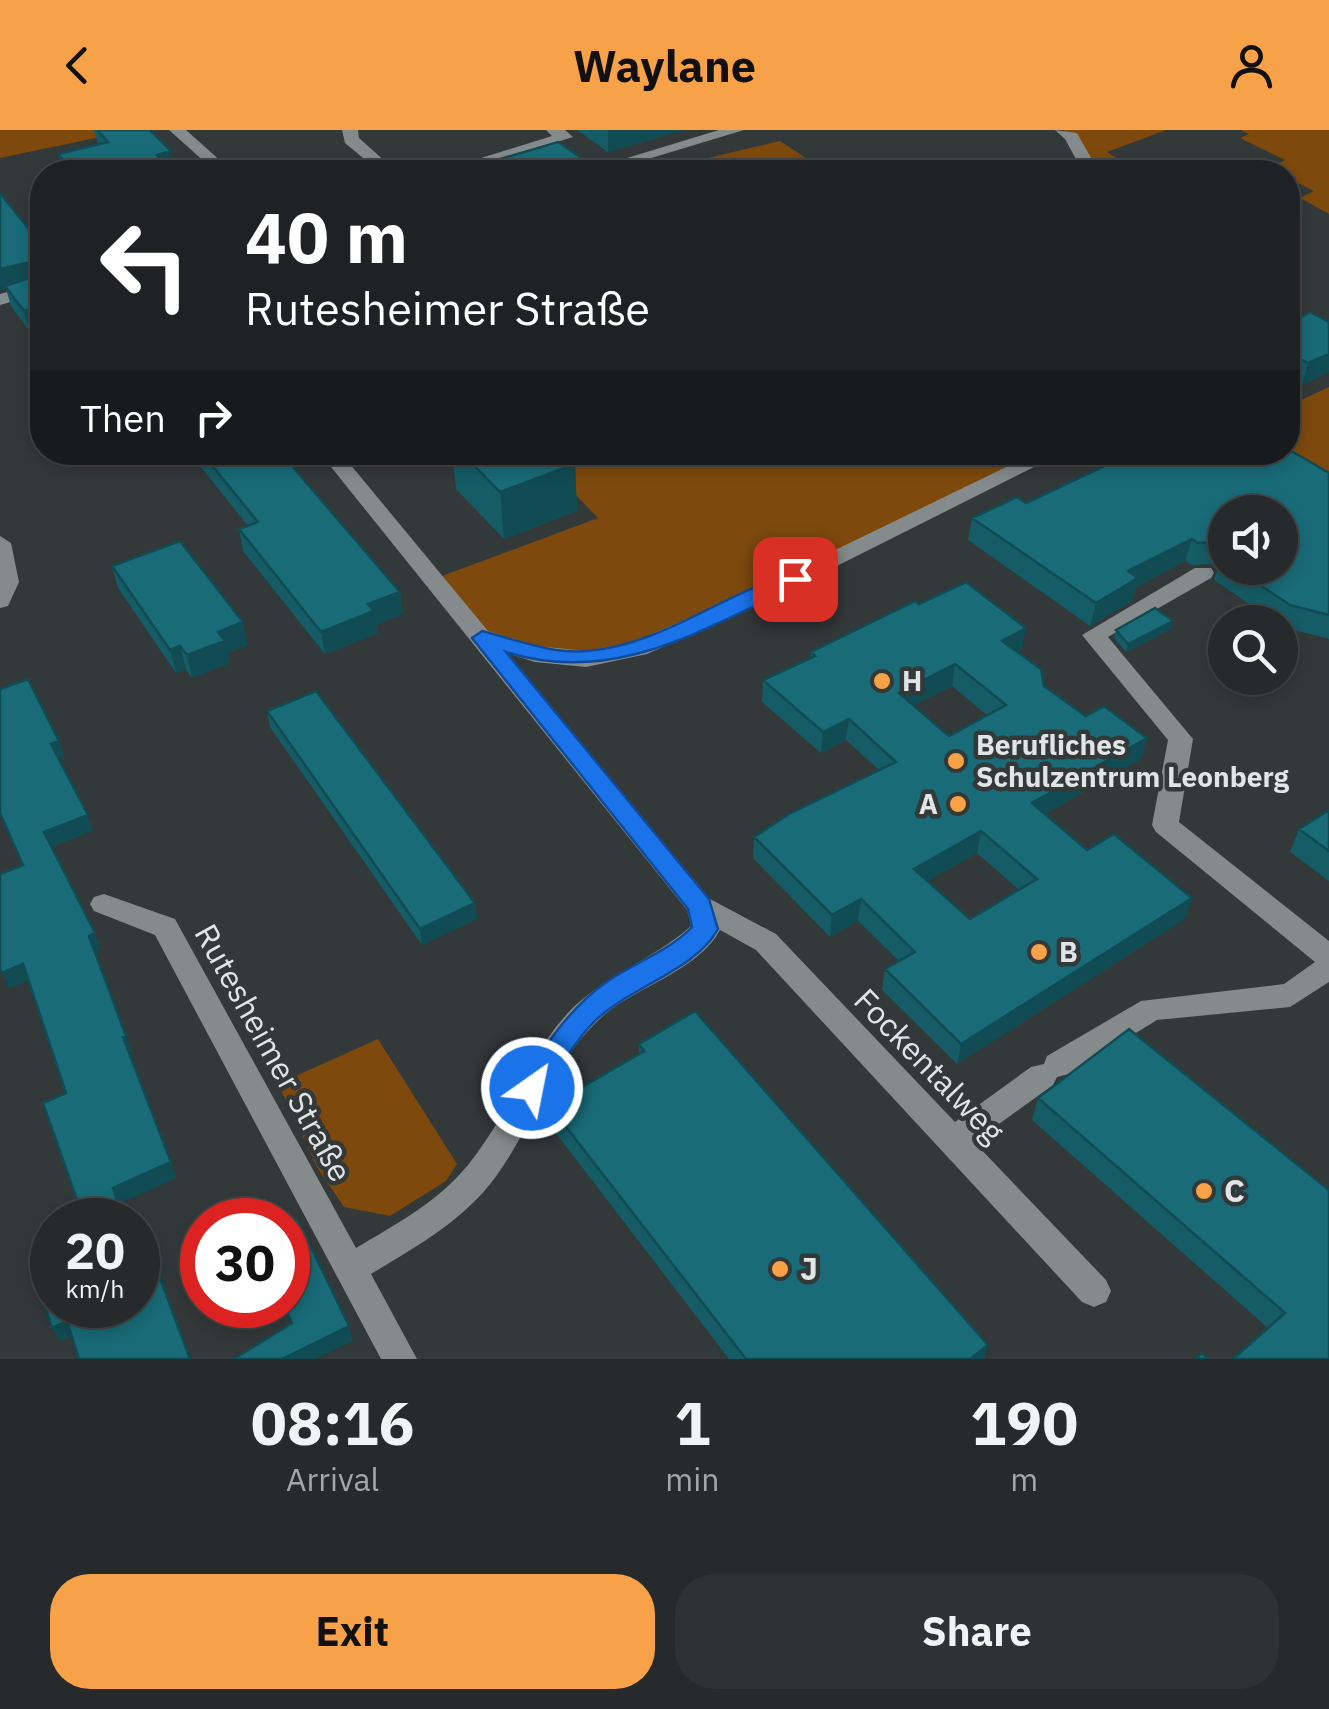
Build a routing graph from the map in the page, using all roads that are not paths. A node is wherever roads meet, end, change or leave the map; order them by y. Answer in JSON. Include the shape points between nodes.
{"nodes":[{"id":1,"x":177,"y":130,"type":"edge"},
{"id":2,"x":350,"y":130,"type":"edge"},
{"id":3,"x":554,"y":130,"type":"edge"},
{"id":4,"x":736,"y":130,"type":"edge"},
{"id":5,"x":1063,"y":130,"type":"edge"},
{"id":6,"x":211,"y":160,"type":"edge"},
{"id":7,"x":375,"y":160,"type":"edge"},
{"id":8,"x":487,"y":160,"type":"edge"},
{"id":9,"x":631,"y":160,"type":"edge"},
{"id":10,"x":1084,"y":160,"type":"edge"},
{"id":11,"x":30,"y":291,"type":"edge"},
{"id":12,"x":0,"y":300,"type":"edge"},
{"id":13,"x":339,"y":465,"type":"edge"},
{"id":14,"x":1027,"y":465,"type":"edge"},
{"id":15,"x":0,"y":543,"type":"edge"},
{"id":16,"x":1203,"y":573,"type":"dead end"},
{"id":17,"x":0,"y":601,"type":"edge"},
{"id":18,"x":482,"y":638,"type":"junction"},
{"id":19,"x":104,"y":904,"type":"dead end"},
{"id":20,"x":700,"y":906,"type":"junction"},
{"id":21,"x":1329,"y":956,"type":"edge"},
{"id":22,"x":1329,"y":967,"type":"edge"},
{"id":23,"x":952,"y":1141,"type":"junction"},
{"id":24,"x":350,"y":1268,"type":"junction"},
{"id":25,"x":1094,"y":1291,"type":"dead end"},
{"id":26,"x":400,"y":1359,"type":"edge"}],
"edges":[{"from":1,"to":6,"type":"street"},
{"from":2,"to":7,"type":"street","via":[[351,140]]},
{"from":3,"to":8,"type":"street","via":[[564,137]]},
{"from":4,"to":9,"type":"street"},
{"from":5,"to":10,"type":"street"},
{"from":11,"to":12,"type":"street"},
{"from":13,"to":18,"type":"street"},
{"from":14,"to":18,"type":"street","via":[[638,649],[586,658],[535,654]]},
{"from":15,"to":17,"type":"street","via":[[8,582]]},
{"from":16,"to":21,"type":"street","via":[[1094,635],[1181,739],[1165,825]]},
{"from":18,"to":20,"type":"street"},
{"from":19,"to":24,"type":"street","name":"Rutesheimer Straße","via":[[165,927]]},
{"from":20,"to":23,"type":"street","name":"Fockentalweg","via":[[766,942]]},
{"from":20,"to":24,"type":"street","via":[[706,929],[691,945],[581,1018],[484,1169],[442,1212]]},
{"from":22,"to":23,"type":"street","via":[[1290,995],[1151,1010],[1050,1070]]},
{"from":23,"to":25,"type":"street","name":"Fockentalweg"},
{"from":24,"to":26,"type":"street","name":"Rutesheimer Straße"}]}
